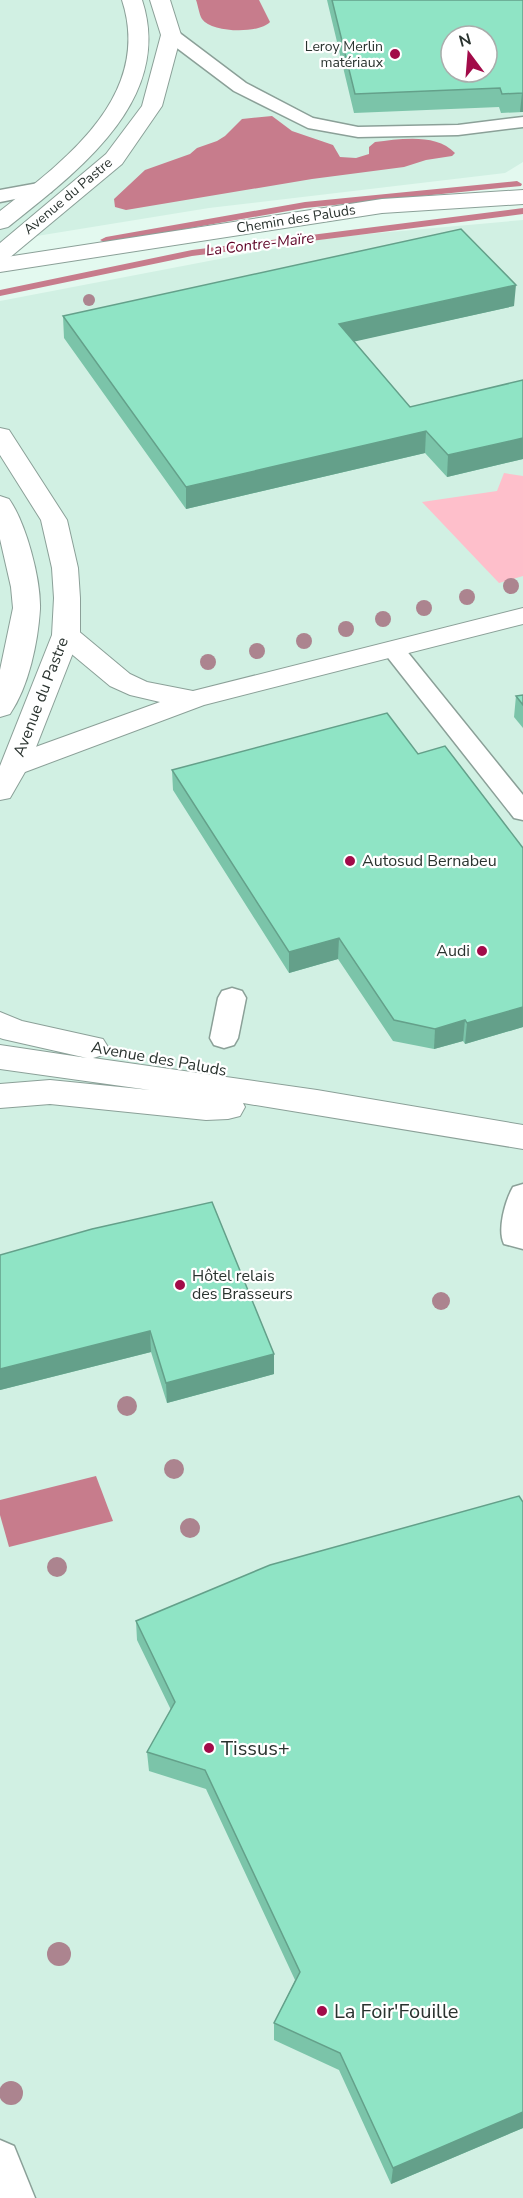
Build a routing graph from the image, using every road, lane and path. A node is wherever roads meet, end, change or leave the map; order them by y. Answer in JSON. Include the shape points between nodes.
{"nodes":[{"id":1,"x":132,"y":0,"type":"edge"},
{"id":2,"x":160,"y":0,"type":"edge"},
{"id":3,"x":171,"y":34,"type":"junction"},
{"id":4,"x":523,"y":122,"type":"edge"},
{"id":5,"x":44,"y":188,"type":"junction"},
{"id":6,"x":0,"y":196,"type":"edge"},
{"id":7,"x":523,"y":196,"type":"edge"},
{"id":8,"x":0,"y":222,"type":"edge"},
{"id":9,"x":0,"y":254,"type":"edge"},
{"id":10,"x":0,"y":266,"type":"edge"},
{"id":11,"x":0,"y":435,"type":"edge"},
{"id":12,"x":3,"y":518,"type":"edge"},
{"id":13,"x":523,"y":616,"type":"edge"},
{"id":14,"x":66,"y":635,"type":"junction"},
{"id":15,"x":393,"y":650,"type":"junction"},
{"id":16,"x":194,"y":699,"type":"junction"},
{"id":17,"x":0,"y":708,"type":"edge"},
{"id":18,"x":15,"y":765,"type":"junction"},
{"id":19,"x":0,"y":791,"type":"edge"},
{"id":20,"x":523,"y":812,"type":"edge"},
{"id":21,"x":232,"y":998,"type":"dead end"},
{"id":22,"x":0,"y":1023,"type":"edge"},
{"id":23,"x":224,"y":1038,"type":"dead end"},
{"id":24,"x":0,"y":1057,"type":"edge"},
{"id":25,"x":0,"y":1096,"type":"edge"},
{"id":26,"x":317,"y":1102,"type":"junction"},
{"id":27,"x":523,"y":1137,"type":"edge"},
{"id":28,"x":523,"y":1196,"type":"edge"},
{"id":29,"x":520,"y":1242,"type":"edge"},
{"id":30,"x":0,"y":2160,"type":"edge"},
{"id":31,"x":15,"y":2198,"type":"edge"}],
"edges":[{"from":1,"to":5,"type":"street","name":"Avenue du Pastre","via":[[140,28],[128,91],[103,130]]},
{"from":2,"to":3,"type":"street"},
{"from":3,"to":4,"type":"lane","via":[[240,87],[308,123],[357,132],[458,130]]},
{"from":3,"to":9,"type":"street","name":"Avenue du Pastre","via":[[152,106],[114,159]]},
{"from":5,"to":6,"type":"lane"},
{"from":5,"to":8,"type":"street","name":"Avenue du Pastre"},
{"from":7,"to":10,"type":"street","name":"Chemin des Paluds","via":[[382,206]]},
{"from":11,"to":14,"type":"street","name":"Avenue du Pastre","via":[[54,520],[65,568]]},
{"from":12,"to":17,"type":"street","name":"Avenue du Pastre","via":[[26,599],[18,656]]},
{"from":13,"to":15,"type":"street"},
{"from":14,"to":16,"type":"street","via":[[120,680],[140,689]]},
{"from":14,"to":18,"type":"street","name":"Avenue du Pastre"},
{"from":15,"to":16,"type":"street"},
{"from":15,"to":20,"type":"lane"},
{"from":16,"to":18,"type":"street"},
{"from":18,"to":19,"type":"street","name":"Avenue du Pastre"},
{"from":21,"to":23,"type":"lane"},
{"from":22,"to":26,"type":"street","name":"Avenue des Paluds","via":[[14,1031],[65,1043],[217,1066]]},
{"from":24,"to":26,"type":"street","name":"Avenue des Paluds"},
{"from":25,"to":26,"type":"street","name":"Avenue des Paluds","via":[[50,1092],[206,1108]]},
{"from":26,"to":27,"type":"street","name":"Avenue des Paluds"},
{"from":28,"to":29,"type":"lane"},
{"from":30,"to":31,"type":"lane"}]}
